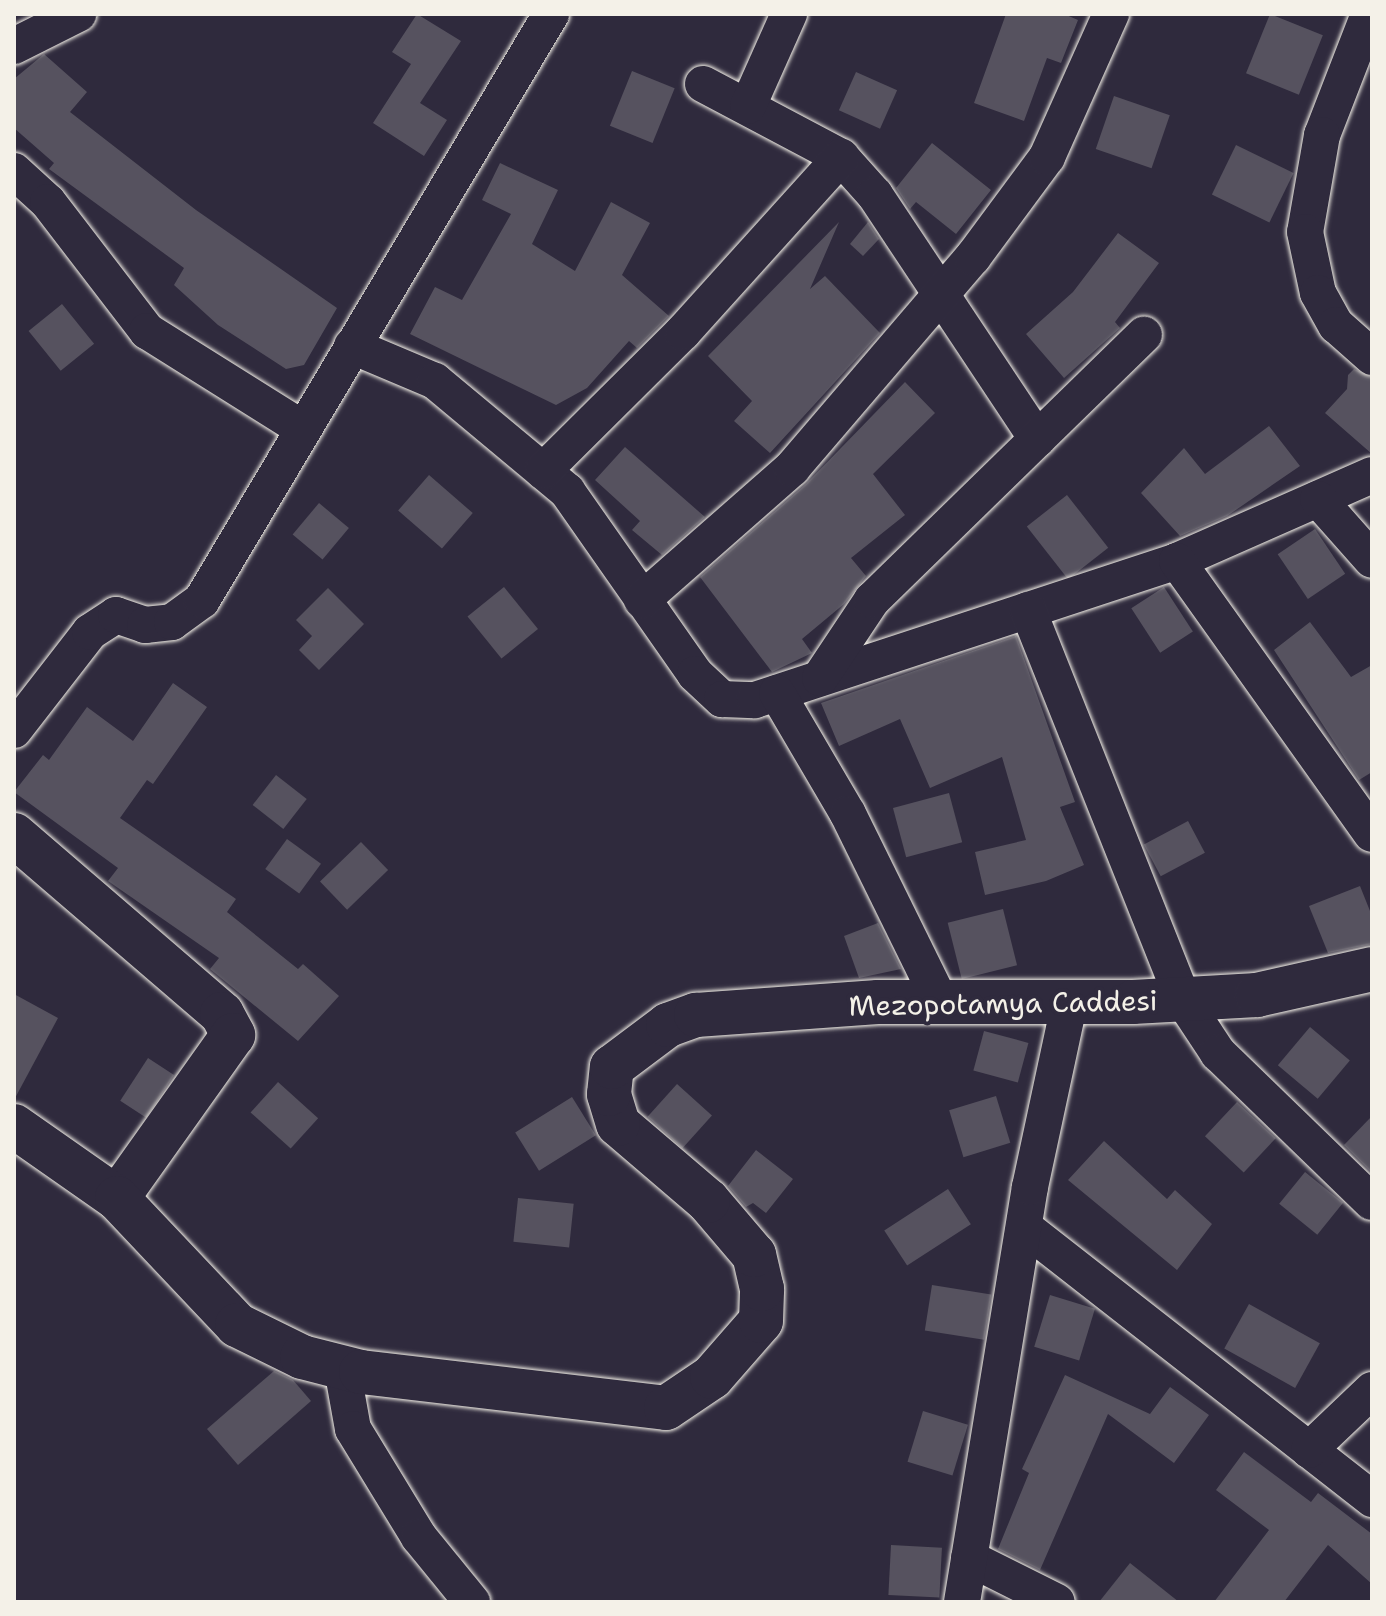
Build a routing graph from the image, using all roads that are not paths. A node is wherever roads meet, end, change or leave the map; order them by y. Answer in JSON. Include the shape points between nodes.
{"nodes":[{"id":1,"x":78,"y":14,"type":"edge"},
{"id":2,"x":551,"y":14,"type":"edge"},
{"id":3,"x":789,"y":14,"type":"edge"},
{"id":4,"x":1111,"y":14,"type":"edge"},
{"id":5,"x":1369,"y":14,"type":"edge"},
{"id":6,"x":14,"y":46,"type":"edge"},
{"id":7,"x":703,"y":84,"type":"dead end"},
{"id":8,"x":748,"y":106,"type":"junction"},
{"id":9,"x":841,"y":157,"type":"junction"},
{"id":10,"x":14,"y":171,"type":"edge"},
{"id":11,"x":943,"y":292,"type":"junction"},
{"id":12,"x":1144,"y":335,"type":"dead end"},
{"id":13,"x":352,"y":346,"type":"junction"},
{"id":14,"x":1372,"y":357,"type":"edge"},
{"id":15,"x":303,"y":429,"type":"junction"},
{"id":16,"x":1037,"y":439,"type":"junction"},
{"id":17,"x":543,"y":471,"type":"junction"},
{"id":18,"x":1372,"y":475,"type":"edge"},
{"id":19,"x":1318,"y":499,"type":"junction"},
{"id":20,"x":1372,"y":560,"type":"edge"},
{"id":21,"x":1177,"y":561,"type":"junction"},
{"id":22,"x":642,"y":600,"type":"junction"},
{"id":23,"x":1028,"y":610,"type":"junction"},
{"id":24,"x":820,"y":678,"type":"junction"},
{"id":25,"x":777,"y":693,"type":"junction"},
{"id":26,"x":14,"y":730,"type":"edge"},
{"id":27,"x":1372,"y":834,"type":"edge"},
{"id":28,"x":14,"y":835,"type":"edge"},
{"id":29,"x":1372,"y":969,"type":"edge"},
{"id":30,"x":939,"y":999,"type":"junction"},
{"id":31,"x":1183,"y":1000,"type":"junction"},
{"id":32,"x":1070,"y":1001,"type":"junction"},
{"id":33,"x":14,"y":1126,"type":"edge"},
{"id":34,"x":117,"y":1198,"type":"junction"},
{"id":35,"x":1372,"y":1202,"type":"edge"},
{"id":36,"x":1024,"y":1227,"type":"junction"},
{"id":37,"x":342,"y":1368,"type":"junction"},
{"id":38,"x":1372,"y":1390,"type":"edge"},
{"id":39,"x":1309,"y":1450,"type":"junction"},
{"id":40,"x":1372,"y":1499,"type":"edge"},
{"id":41,"x":969,"y":1558,"type":"junction"},
{"id":42,"x":472,"y":1602,"type":"edge"},
{"id":43,"x":962,"y":1602,"type":"edge"},
{"id":44,"x":1057,"y":1602,"type":"edge"}],
"edges":[{"from":1,"to":6,"type":"street"},
{"from":2,"to":13,"type":"street"},
{"from":3,"to":8,"type":"street"},
{"from":4,"to":11,"type":"street","via":[[1047,157]]},
{"from":5,"to":14,"type":"street","via":[[1322,135],[1305,232],[1318,293],[1336,325]]},
{"from":7,"to":8,"type":"street"},
{"from":8,"to":9,"type":"street"},
{"from":9,"to":11,"type":"street","via":[[875,195]]},
{"from":9,"to":17,"type":"street","via":[[683,332]]},
{"from":10,"to":15,"type":"street","via":[[48,202],[147,331]]},
{"from":11,"to":16,"type":"street"},
{"from":11,"to":22,"type":"street","via":[[792,468]]},
{"from":12,"to":16,"type":"street"},
{"from":13,"to":15,"type":"street"},
{"from":13,"to":17,"type":"street","via":[[435,381]]},
{"from":15,"to":26,"type":"street","via":[[202,600],[172,622],[145,625],[116,615],[90,632]]},
{"from":16,"to":24,"type":"street","via":[[872,600]]},
{"from":17,"to":22,"type":"street","via":[[567,491]]},
{"from":18,"to":19,"type":"street"},
{"from":19,"to":20,"type":"street"},
{"from":19,"to":21,"type":"street"},
{"from":21,"to":23,"type":"street"},
{"from":21,"to":27,"type":"street"},
{"from":22,"to":25,"type":"street","via":[[695,674],[722,699],[755,700]]},
{"from":23,"to":24,"type":"street"},
{"from":23,"to":31,"type":"street"},
{"from":24,"to":25,"type":"street"},
{"from":25,"to":30,"type":"street","via":[[848,814]]},
{"from":28,"to":34,"type":"street","via":[[222,1014],[233,1035]]},
{"from":29,"to":31,"type":"street","name":"Mezopotamya Caddesi","via":[[1257,995]]},
{"from":30,"to":32,"type":"street","name":"Mezopotamya Caddesi"},
{"from":30,"to":37,"type":"street","name":"Mezopotamya Caddesi","via":[[696,1015],[668,1025],[612,1067],[609,1094],[618,1124],[708,1201],[754,1255],[762,1289],[761,1321],[712,1377],[666,1408]]},
{"from":31,"to":32,"type":"street","name":"Mezopotamya Caddesi"},
{"from":31,"to":35,"type":"street","via":[[1218,1053]]},
{"from":32,"to":36,"type":"street"},
{"from":33,"to":34,"type":"street"},
{"from":34,"to":37,"type":"street","via":[[237,1325],[302,1357]]},
{"from":36,"to":39,"type":"street"},
{"from":36,"to":41,"type":"street"},
{"from":37,"to":42,"type":"street","via":[[353,1429],[419,1537]]},
{"from":38,"to":39,"type":"street"},
{"from":39,"to":40,"type":"street"},
{"from":41,"to":43,"type":"street"},
{"from":41,"to":44,"type":"street"}]}
